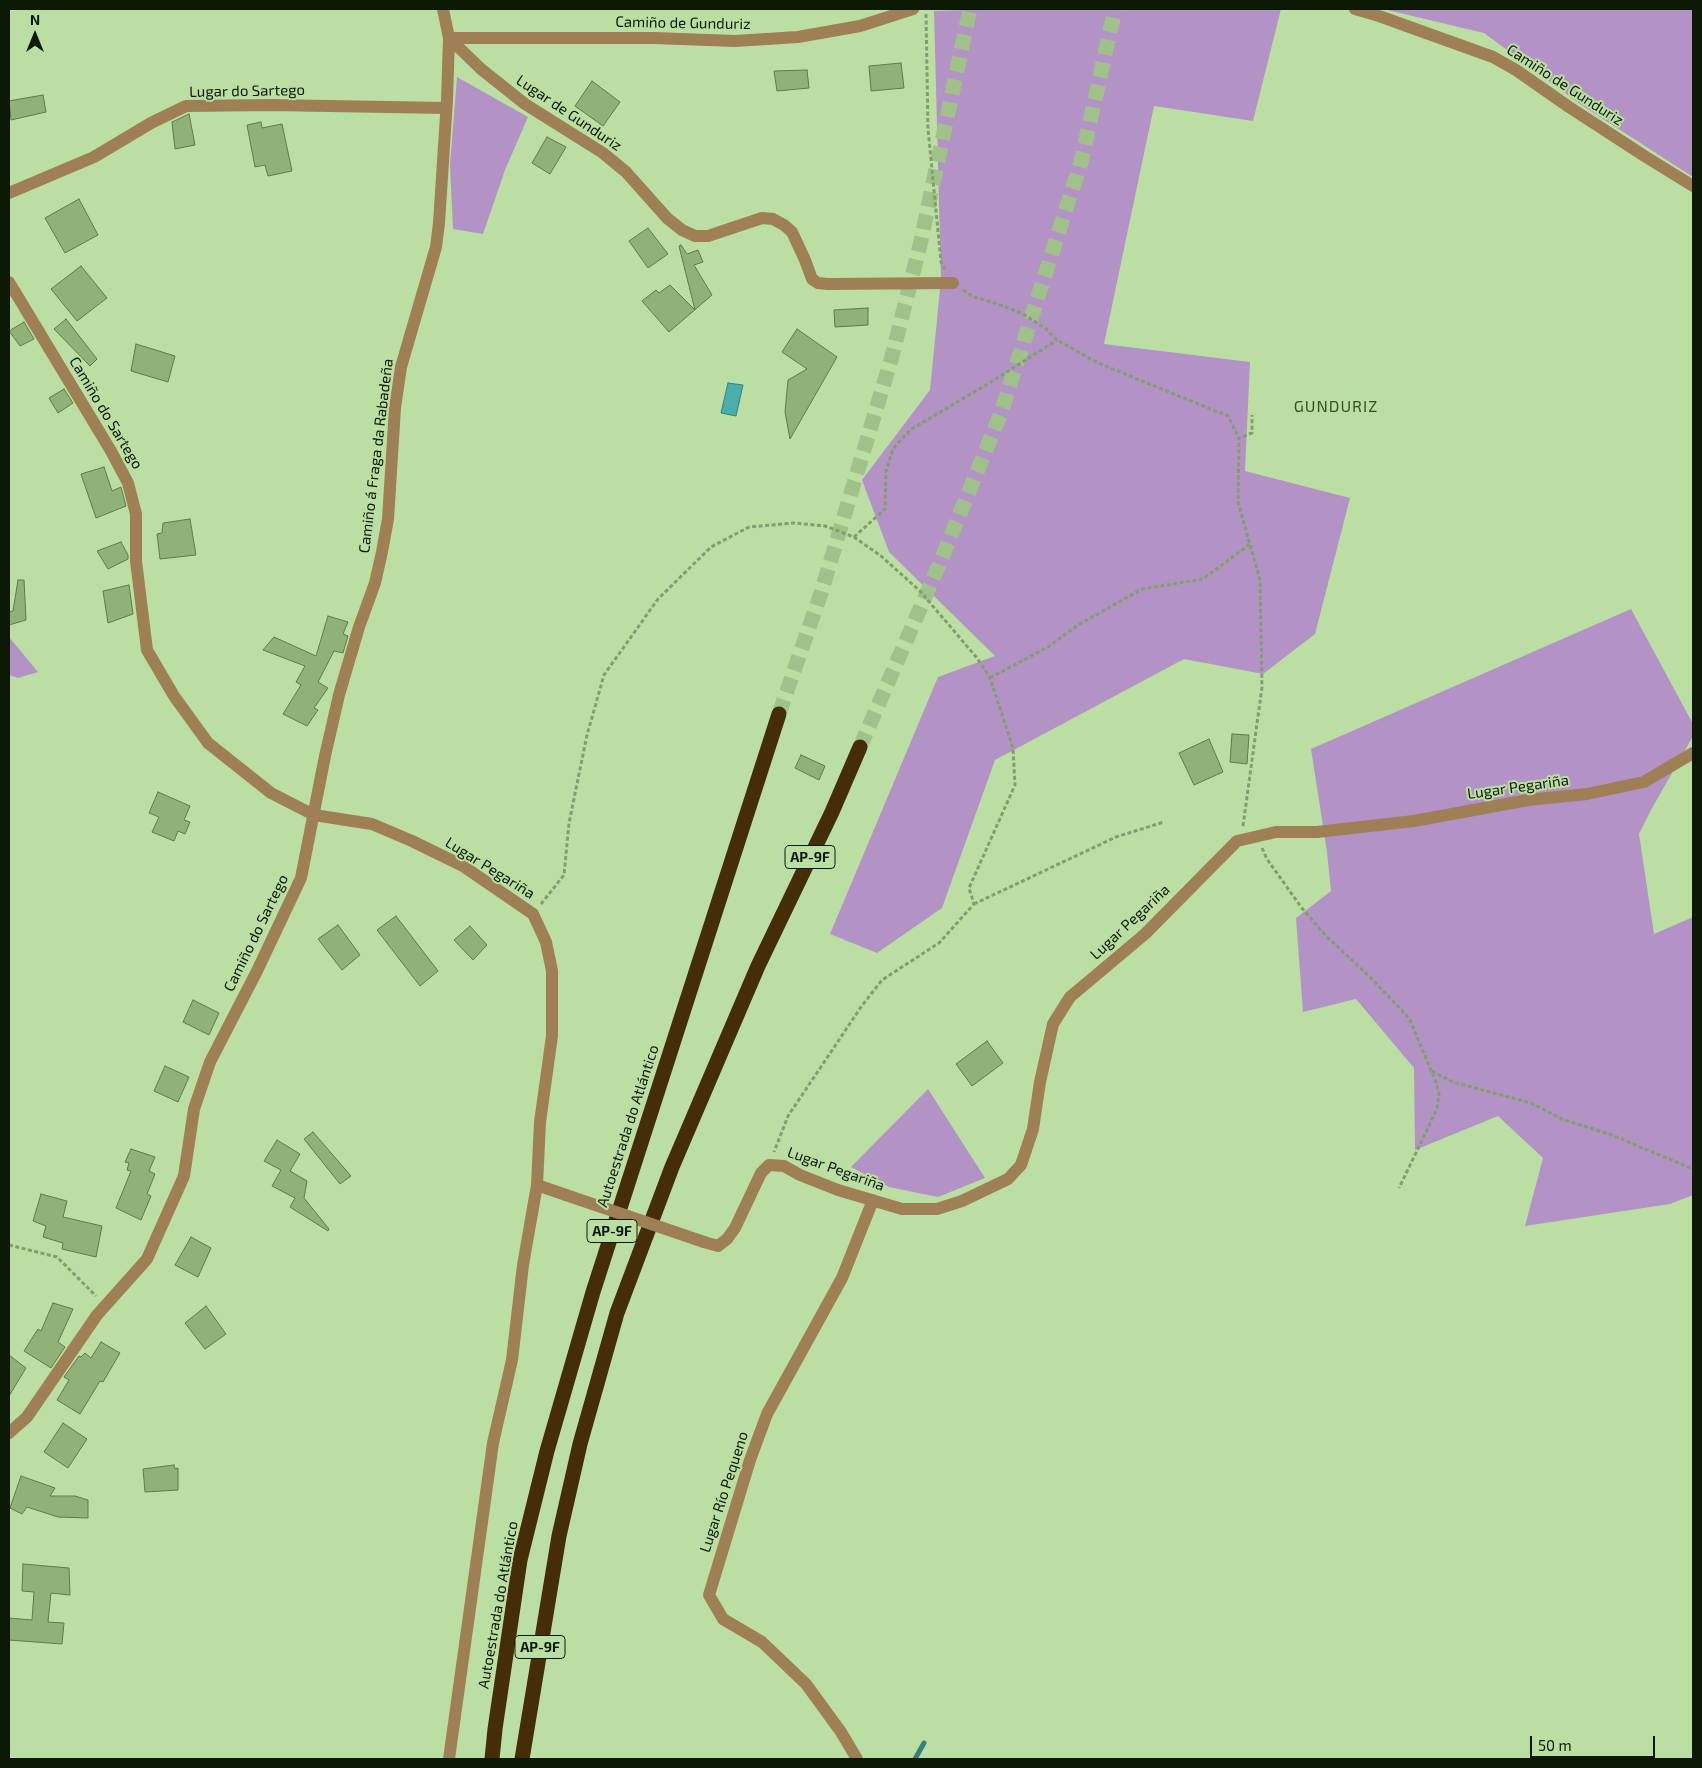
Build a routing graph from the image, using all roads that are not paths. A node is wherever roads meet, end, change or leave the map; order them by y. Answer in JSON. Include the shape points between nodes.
{"nodes":[{"id":1,"x":443,"y":9,"type":"edge"},
{"id":2,"x":913,"y":9,"type":"edge"},
{"id":3,"x":1355,"y":9,"type":"edge"},
{"id":4,"x":448,"y":38,"type":"junction"},
{"id":5,"x":446,"y":108,"type":"junction"},
{"id":6,"x":1693,"y":186,"type":"edge"},
{"id":7,"x":9,"y":193,"type":"edge"},
{"id":8,"x":9,"y":282,"type":"edge"},
{"id":9,"x":953,"y":284,"type":"road end"},
{"id":10,"x":778,"y":714,"type":"tunnel mouth"},
{"id":11,"x":860,"y":747,"type":"tunnel mouth"},
{"id":12,"x":1693,"y":753,"type":"edge"},
{"id":13,"x":314,"y":815,"type":"junction"},
{"id":14,"x":537,"y":1185,"type":"junction"},
{"id":15,"x":873,"y":1200,"type":"junction"},
{"id":16,"x":9,"y":1433,"type":"edge"},
{"id":17,"x":449,"y":1759,"type":"edge"},
{"id":18,"x":492,"y":1759,"type":"edge"},
{"id":19,"x":522,"y":1759,"type":"edge"},
{"id":20,"x":857,"y":1759,"type":"edge"}],
"edges":[{"from":1,"to":4,"type":"street","name":"Camiño á Fraga da Rabadeña"},
{"from":2,"to":4,"type":"street","name":"Camiño de Gunduriz","via":[[860,26],[762,40]]},
{"from":3,"to":6,"type":"street","name":"Camiño de Gunduriz","via":[[1494,57]]},
{"from":4,"to":5,"type":"street","name":"Camiño á Fraga da Rabadeña"},
{"from":4,"to":9,"type":"street","name":"Lugar de Gunduriz","via":[[481,70],[525,104],[603,153],[682,230],[695,236],[708,236],[762,218],[773,220],[792,232],[812,279],[818,283]]},
{"from":5,"to":7,"type":"street","name":"Lugar do Sartego","via":[[186,106],[94,157]]},
{"from":5,"to":13,"type":"street","name":"Camiño á Fraga da Rabadeña","via":[[436,247],[401,367],[388,519],[382,552],[339,696]]},
{"from":8,"to":13,"type":"street","name":"Camiño do Sartego","via":[[128,483],[136,514],[136,561],[147,650],[174,696],[208,743],[271,793]]},
{"from":10,"to":18,"type":"highway","name":"Autoestrada do Atlántico","number":"AP-9F","via":[[593,1292],[547,1451],[520,1560]]},
{"from":11,"to":19,"type":"highway","number":"AP-9F","via":[[758,966],[695,1112],[617,1313],[580,1444],[559,1536]]},
{"from":12,"to":15,"type":"street","name":"Lugar Pegariña","via":[[1644,782],[1587,794],[1528,800],[1414,821],[1317,832],[1276,832],[1237,841],[1145,934],[1070,997],[1053,1024],[1033,1129],[1021,1165],[1008,1179],[962,1201],[937,1208],[902,1208]]},
{"from":13,"to":14,"type":"street","name":"Lugar Pegariña","via":[[372,824],[412,841],[463,866],[533,914],[546,942],[552,971],[552,1036],[540,1122]]},
{"from":13,"to":16,"type":"street","name":"Camiño do Sartego","via":[[301,878],[258,971],[210,1062],[194,1109],[184,1176],[147,1259],[97,1315],[27,1417]]},
{"from":14,"to":15,"type":"street","name":"Lugar Pegariña","bridge":true,"via":[[718,1246],[735,1228],[760,1173],[769,1165],[784,1166],[838,1190]]},
{"from":14,"to":17,"type":"street","via":[[523,1265],[512,1360],[493,1443]]},
{"from":15,"to":20,"type":"street","name":"Lugar Río Pequeno","via":[[842,1278],[767,1414],[709,1595],[723,1619],[762,1642],[806,1684]]}]}
